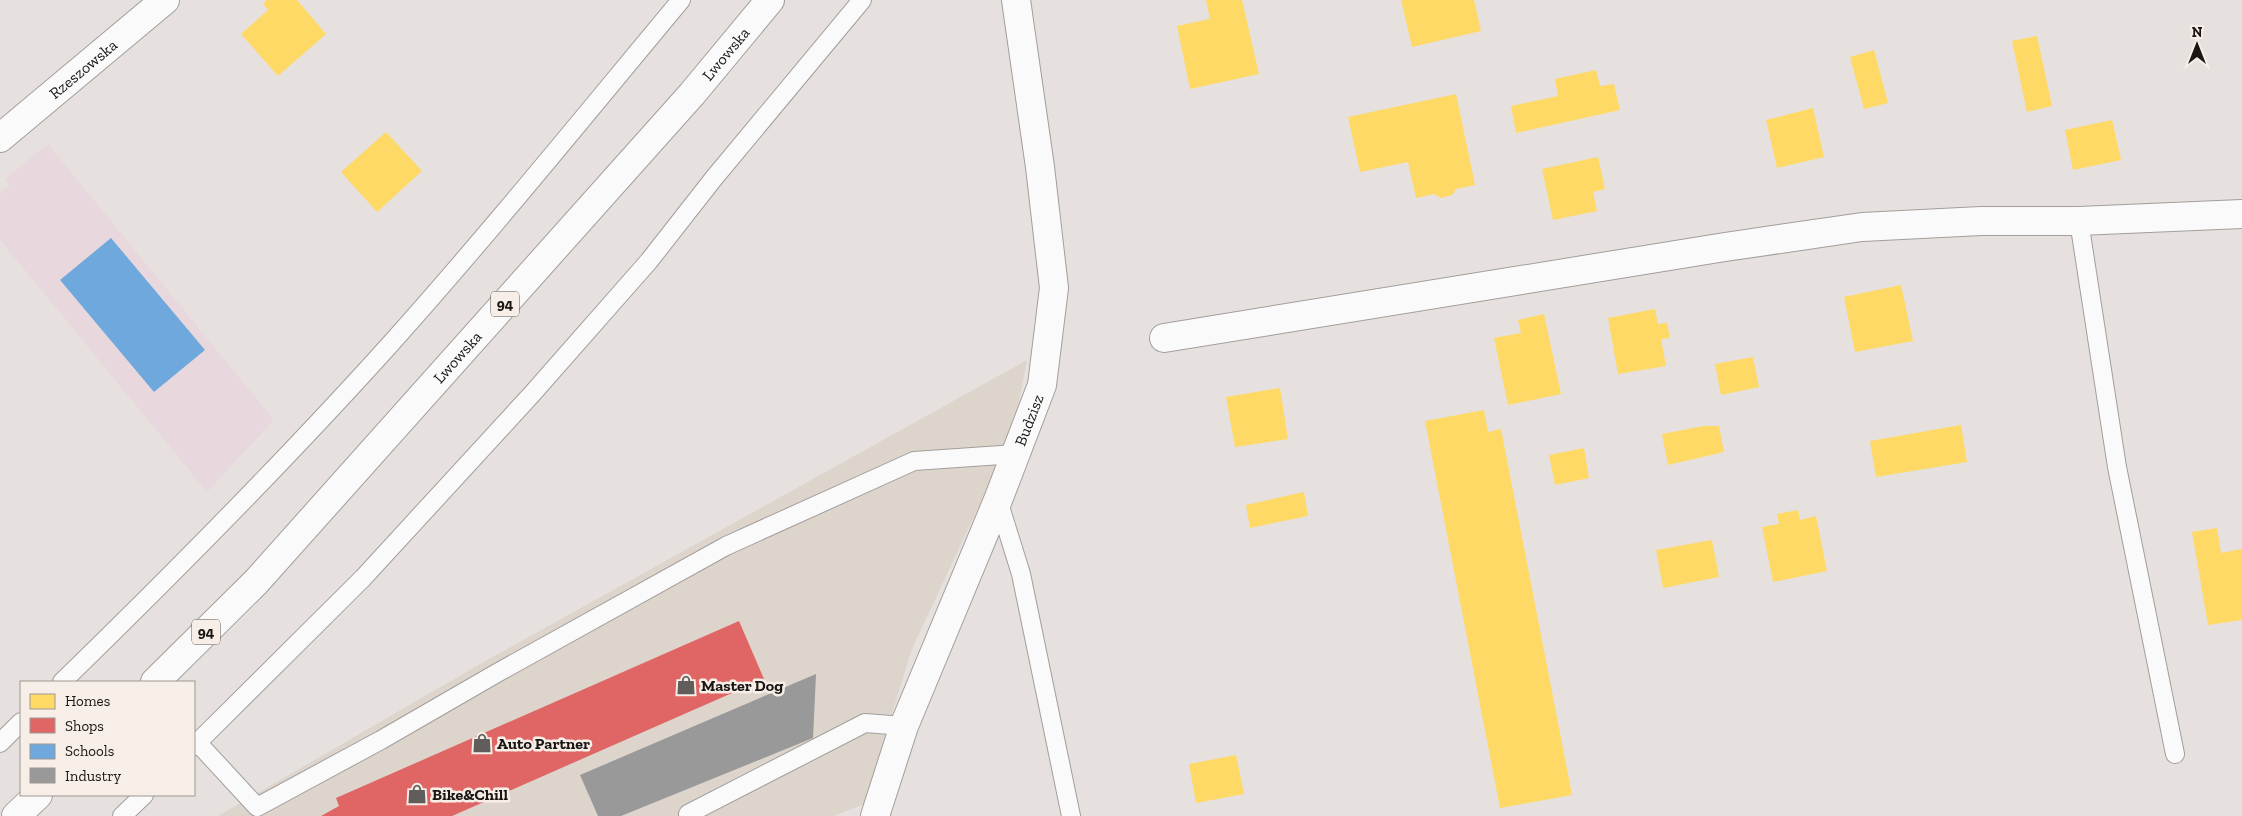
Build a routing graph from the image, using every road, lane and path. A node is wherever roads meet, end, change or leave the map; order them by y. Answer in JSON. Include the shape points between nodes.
{"nodes":[{"id":1,"x":165,"y":0,"type":"edge"},
{"id":2,"x":681,"y":0,"type":"edge"},
{"id":3,"x":766,"y":0,"type":"edge"},
{"id":4,"x":770,"y":0,"type":"edge"},
{"id":5,"x":862,"y":0,"type":"edge"},
{"id":6,"x":1016,"y":0,"type":"edge"},
{"id":7,"x":750,"y":22,"type":"junction"},
{"id":8,"x":0,"y":138,"type":"edge"},
{"id":9,"x":2242,"y":214,"type":"edge"},
{"id":10,"x":2080,"y":221,"type":"junction"},
{"id":11,"x":1164,"y":338,"type":"dead end"},
{"id":12,"x":1016,"y":454,"type":"junction"},
{"id":13,"x":998,"y":500,"type":"junction"},
{"id":14,"x":63,"y":681,"type":"edge"},
{"id":15,"x":156,"y":681,"type":"edge"},
{"id":16,"x":20,"y":723,"type":"edge"},
{"id":17,"x":904,"y":726,"type":"junction"},
{"id":18,"x":0,"y":743,"type":"edge"},
{"id":19,"x":196,"y":744,"type":"edge"},
{"id":20,"x":2175,"y":754,"type":"dead end"},
{"id":21,"x":37,"y":796,"type":"edge"},
{"id":22,"x":143,"y":796,"type":"edge"},
{"id":23,"x":688,"y":814,"type":"dead end"},
{"id":24,"x":16,"y":816,"type":"edge"},
{"id":25,"x":122,"y":816,"type":"edge"},
{"id":26,"x":874,"y":816,"type":"edge"},
{"id":27,"x":1071,"y":816,"type":"edge"}],
"edges":[{"from":1,"to":8,"type":"street","name":"Rzeszowska"},
{"from":2,"to":14,"type":"lane","via":[[394,340],[175,573]]},
{"from":3,"to":7,"type":"street","number":"94"},
{"from":4,"to":7,"type":"street","name":"Lwowska","number":"94"},
{"from":5,"to":19,"type":"lane","via":[[649,261],[532,394],[362,578]]},
{"from":6,"to":12,"type":"street","name":"Budzisz","via":[[1054,288],[1042,385]]},
{"from":7,"to":15,"type":"street","name":"Lwowska","number":"94","via":[[692,94],[256,582]]},
{"from":9,"to":10,"type":"street"},
{"from":10,"to":11,"type":"street","via":[[1982,221],[1862,227]]},
{"from":10,"to":20,"type":"lane","via":[[2117,467]]},
{"from":12,"to":13,"type":"street","name":"Budzisz"},
{"from":12,"to":19,"type":"lane","via":[[914,461],[726,546],[257,807]]},
{"from":13,"to":17,"type":"street","name":"Budzisz"},
{"from":13,"to":27,"type":"lane","via":[[1021,574]]},
{"from":16,"to":18,"type":"lane"},
{"from":17,"to":23,"type":"lane","via":[[865,723]]},
{"from":17,"to":26,"type":"street","name":"Budzisz"},
{"from":21,"to":24,"type":"street"},
{"from":22,"to":25,"type":"lane"}]}
